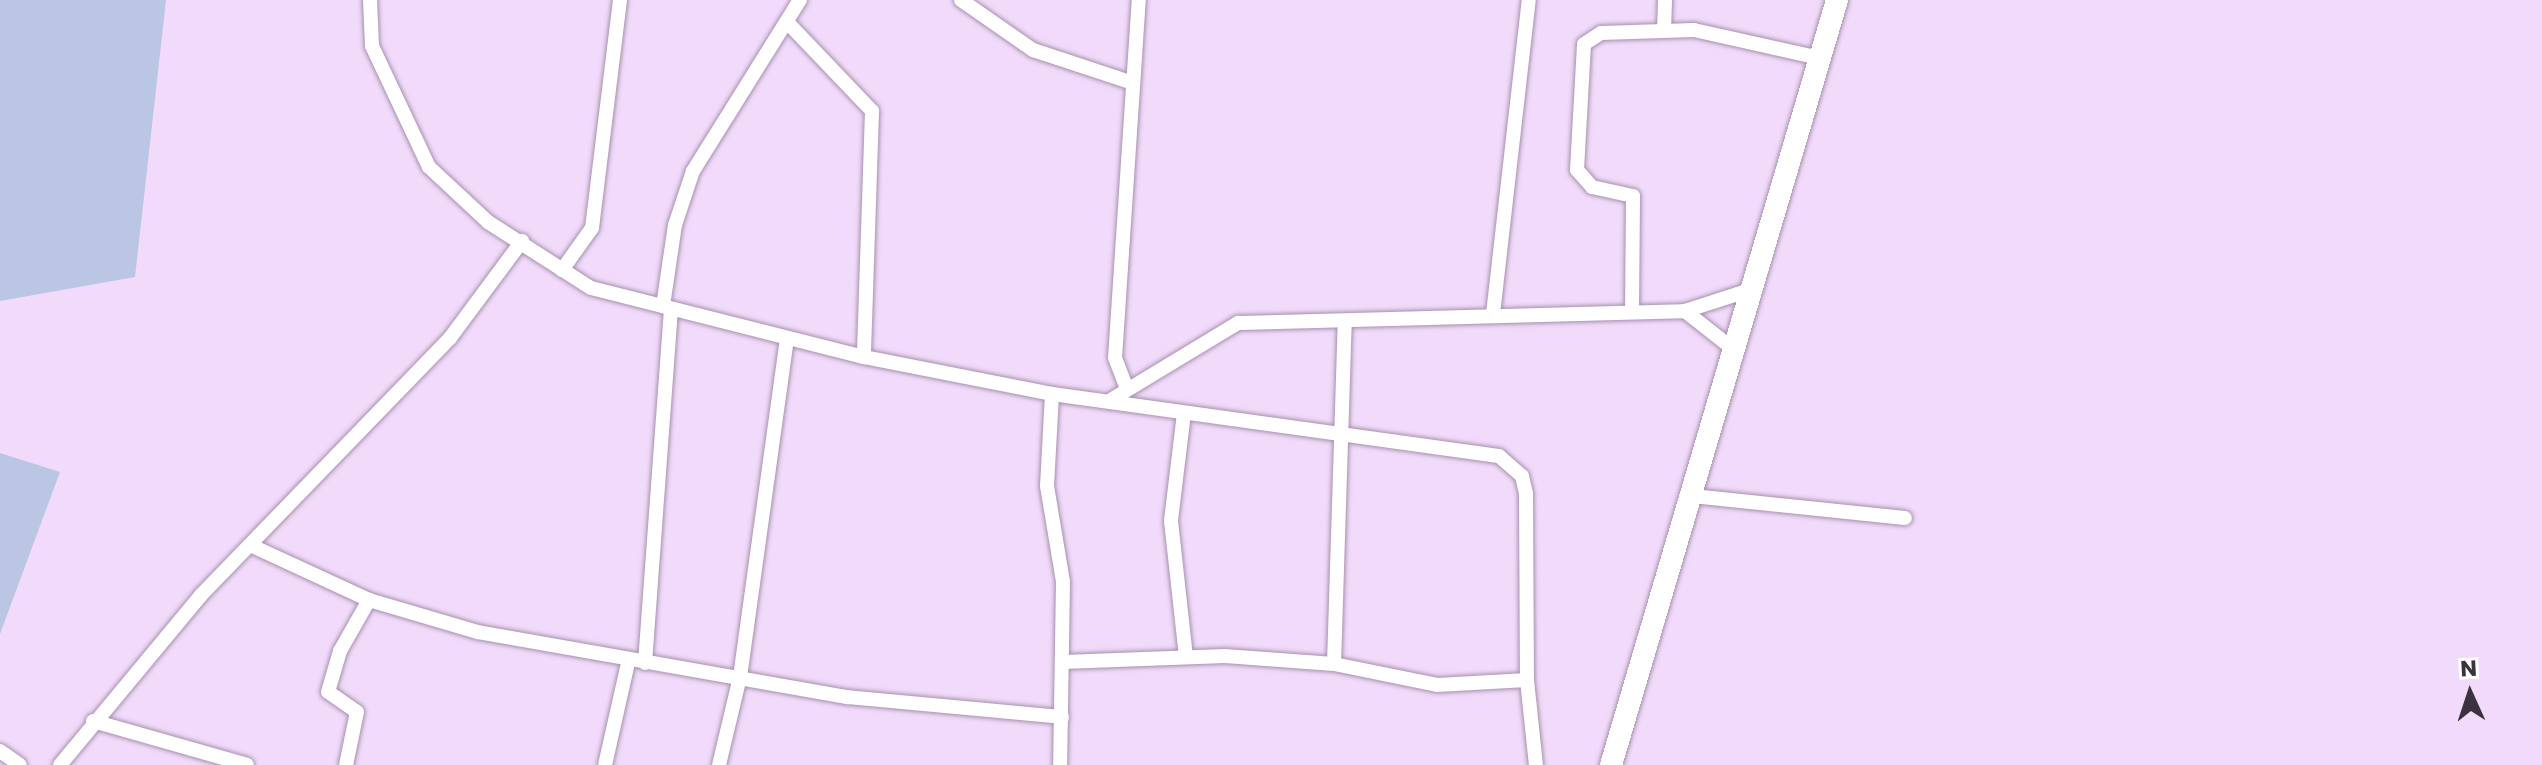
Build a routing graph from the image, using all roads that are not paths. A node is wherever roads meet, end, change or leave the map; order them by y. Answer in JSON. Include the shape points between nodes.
{"nodes":[{"id":1,"x":370,"y":0,"type":"edge"},
{"id":2,"x":620,"y":0,"type":"edge"},
{"id":3,"x":800,"y":0,"type":"edge"},
{"id":4,"x":961,"y":0,"type":"edge"},
{"id":5,"x":1139,"y":0,"type":"edge"},
{"id":6,"x":1529,"y":0,"type":"edge"},
{"id":7,"x":1665,"y":0,"type":"edge"},
{"id":8,"x":1837,"y":0,"type":"edge"},
{"id":9,"x":787,"y":22,"type":"junction"},
{"id":10,"x":1664,"y":30,"type":"junction"},
{"id":11,"x":1819,"y":58,"type":"junction"},
{"id":12,"x":1133,"y":83,"type":"junction"},
{"id":13,"x":522,"y":241,"type":"junction"},
{"id":14,"x":562,"y":270,"type":"junction"},
{"id":15,"x":1753,"y":289,"type":"junction"},
{"id":16,"x":663,"y":306,"type":"junction"},
{"id":17,"x":1685,"y":311,"type":"junction"},
{"id":18,"x":1632,"y":312,"type":"junction"},
{"id":19,"x":1493,"y":314,"type":"junction"},
{"id":20,"x":1345,"y":322,"type":"junction"},
{"id":21,"x":787,"y":338,"type":"junction"},
{"id":22,"x":1732,"y":348,"type":"junction"},
{"id":23,"x":864,"y":357,"type":"junction"},
{"id":24,"x":1127,"y":389,"type":"junction"},
{"id":25,"x":1052,"y":394,"type":"junction"},
{"id":26,"x":1109,"y":401,"type":"junction"},
{"id":27,"x":1184,"y":413,"type":"junction"},
{"id":28,"x":1339,"y":432,"type":"junction"},
{"id":29,"x":1692,"y":496,"type":"junction"},
{"id":30,"x":1905,"y":518,"type":"dead end"},
{"id":31,"x":250,"y":545,"type":"junction"},
{"id":32,"x":369,"y":600,"type":"junction"},
{"id":33,"x":1186,"y":656,"type":"junction"},
{"id":34,"x":1063,"y":662,"type":"junction"},
{"id":35,"x":628,"y":663,"type":"junction"},
{"id":36,"x":645,"y":663,"type":"junction"},
{"id":37,"x":1334,"y":664,"type":"junction"},
{"id":38,"x":740,"y":677,"type":"junction"},
{"id":39,"x":1527,"y":680,"type":"junction"},
{"id":40,"x":1062,"y":717,"type":"junction"},
{"id":41,"x":93,"y":721,"type":"junction"},
{"id":42,"x":0,"y":751,"type":"edge"},
{"id":43,"x":20,"y":765,"type":"edge"},
{"id":44,"x":60,"y":765,"type":"edge"},
{"id":45,"x":247,"y":765,"type":"edge"},
{"id":46,"x":346,"y":765,"type":"edge"},
{"id":47,"x":605,"y":765,"type":"edge"},
{"id":48,"x":719,"y":765,"type":"edge"},
{"id":49,"x":1060,"y":765,"type":"edge"},
{"id":50,"x":1536,"y":765,"type":"edge"},
{"id":51,"x":1611,"y":765,"type":"edge"}],
"edges":[{"from":1,"to":13,"type":"street","via":[[372,46],[429,167],[488,222]]},
{"from":2,"to":14,"type":"street","via":[[592,228]]},
{"from":3,"to":9,"type":"street"},
{"from":4,"to":12,"type":"street","via":[[1033,50]]},
{"from":5,"to":12,"type":"street"},
{"from":6,"to":19,"type":"street"},
{"from":7,"to":10,"type":"street"},
{"from":8,"to":11,"type":"main road"},
{"from":9,"to":16,"type":"street","via":[[693,171],[675,225]]},
{"from":9,"to":23,"type":"street","via":[[872,111]]},
{"from":10,"to":11,"type":"street","via":[[1713,33]]},
{"from":10,"to":18,"type":"street","via":[[1601,33],[1581,56],[1577,170],[1592,187],[1633,196]]},
{"from":11,"to":15,"type":"main road"},
{"from":12,"to":24,"type":"street","via":[[1115,358]]},
{"from":13,"to":14,"type":"street"},
{"from":13,"to":31,"type":"street","via":[[382,415]]},
{"from":14,"to":16,"type":"street","via":[[591,288]]},
{"from":15,"to":17,"type":"street"},
{"from":15,"to":22,"type":"main road"},
{"from":16,"to":21,"type":"street"},
{"from":16,"to":36,"type":"street","via":[[671,309]]},
{"from":17,"to":18,"type":"street"},
{"from":17,"to":22,"type":"street"},
{"from":18,"to":19,"type":"street"},
{"from":19,"to":20,"type":"street"},
{"from":20,"to":24,"type":"street","via":[[1238,323]]},
{"from":20,"to":28,"type":"street"},
{"from":21,"to":23,"type":"street"},
{"from":21,"to":38,"type":"street"},
{"from":22,"to":29,"type":"main road"},
{"from":23,"to":25,"type":"street"},
{"from":24,"to":26,"type":"street"},
{"from":25,"to":26,"type":"street"},
{"from":25,"to":34,"type":"street","via":[[1047,486],[1063,568]]},
{"from":26,"to":27,"type":"street"},
{"from":27,"to":28,"type":"street"},
{"from":27,"to":33,"type":"street","via":[[1171,521]]},
{"from":28,"to":37,"type":"street"},
{"from":28,"to":39,"type":"street","via":[[1484,451],[1522,476]]},
{"from":29,"to":30,"type":"street"},
{"from":29,"to":51,"type":"main road"},
{"from":31,"to":32,"type":"street"},
{"from":31,"to":41,"type":"street"},
{"from":32,"to":35,"type":"street"},
{"from":32,"to":46,"type":"street","via":[[340,651],[328,692],[357,712]]},
{"from":33,"to":34,"type":"street"},
{"from":33,"to":37,"type":"street"},
{"from":34,"to":40,"type":"street"},
{"from":35,"to":36,"type":"street"},
{"from":35,"to":47,"type":"street"},
{"from":36,"to":38,"type":"street"},
{"from":37,"to":39,"type":"street","via":[[1437,685]]},
{"from":38,"to":40,"type":"street","via":[[847,697]]},
{"from":38,"to":48,"type":"street"},
{"from":39,"to":50,"type":"street"},
{"from":40,"to":49,"type":"street"},
{"from":41,"to":44,"type":"street"},
{"from":41,"to":45,"type":"street"},
{"from":42,"to":43,"type":"street"}]}
